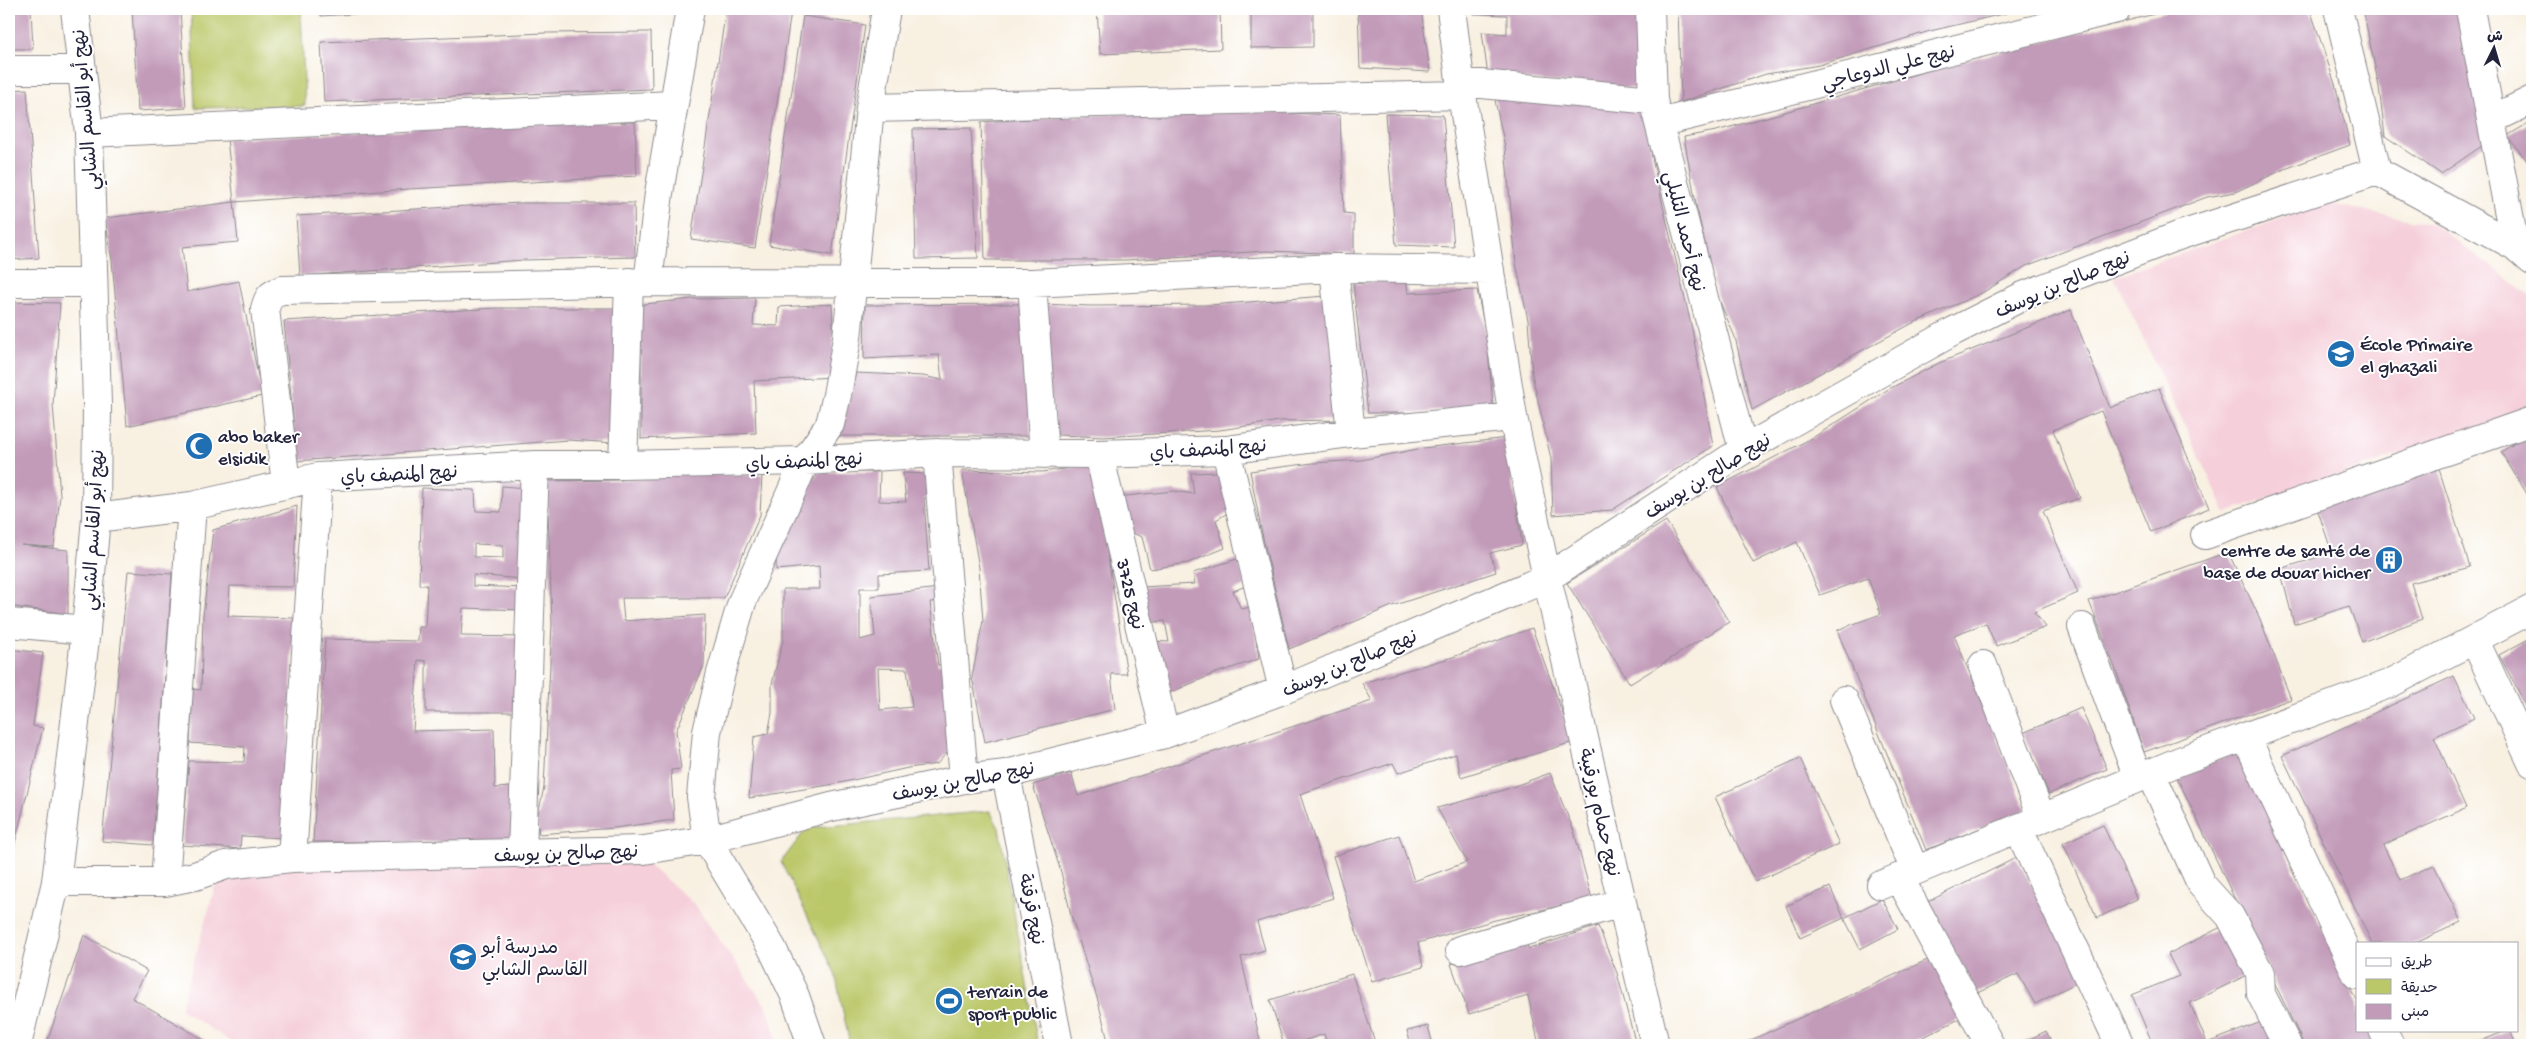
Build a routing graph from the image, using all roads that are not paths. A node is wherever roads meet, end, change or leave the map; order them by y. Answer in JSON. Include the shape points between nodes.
{"nodes":[{"id":1,"x":75,"y":9,"type":"edge"},
{"id":2,"x":690,"y":9,"type":"edge"},
{"id":3,"x":886,"y":9,"type":"edge"},
{"id":4,"x":1451,"y":9,"type":"edge"},
{"id":5,"x":1650,"y":9,"type":"edge"},
{"id":6,"x":2116,"y":9,"type":"edge"},
{"id":7,"x":2338,"y":9,"type":"edge"},
{"id":8,"x":2470,"y":9,"type":"edge"},
{"id":9,"x":9,"y":70,"type":"edge"},
{"id":10,"x":81,"y":70,"type":"junction"},
{"id":11,"x":1461,"y":89,"type":"junction"},
{"id":12,"x":2532,"y":100,"type":"edge"},
{"id":13,"x":672,"y":105,"type":"junction"},
{"id":14,"x":870,"y":108,"type":"junction"},
{"id":15,"x":1656,"y":112,"type":"junction"},
{"id":16,"x":2491,"y":120,"type":"junction"},
{"id":17,"x":89,"y":133,"type":"junction"},
{"id":18,"x":2377,"y":171,"type":"junction"},
{"id":19,"x":2524,"y":253,"type":"edge"},
{"id":20,"x":1334,"y":268,"type":"junction"},
{"id":21,"x":1490,"y":270,"type":"junction"},
{"id":22,"x":638,"y":282,"type":"junction"},
{"id":23,"x":852,"y":282,"type":"junction"},
{"id":24,"x":9,"y":283,"type":"edge"},
{"id":25,"x":93,"y":283,"type":"junction"},
{"id":26,"x":1032,"y":283,"type":"junction"},
{"id":27,"x":1513,"y":417,"type":"junction"},
{"id":28,"x":2532,"y":420,"type":"edge"},
{"id":29,"x":1351,"y":433,"type":"junction"},
{"id":30,"x":1226,"y":450,"type":"junction"},
{"id":31,"x":1742,"y":450,"type":"junction"},
{"id":32,"x":937,"y":452,"type":"junction"},
{"id":33,"x":1044,"y":454,"type":"junction"},
{"id":34,"x":1099,"y":454,"type":"junction"},
{"id":35,"x":805,"y":461,"type":"junction"},
{"id":36,"x":535,"y":465,"type":"junction"},
{"id":37,"x":623,"y":465,"type":"junction"},
{"id":38,"x":318,"y":477,"type":"junction"},
{"id":39,"x":286,"y":484,"type":"junction"},
{"id":40,"x":192,"y":506,"type":"junction"},
{"id":41,"x":96,"y":518,"type":"junction"},
{"id":42,"x":2205,"y":535,"type":"dead end"},
{"id":43,"x":1547,"y":578,"type":"junction"},
{"id":44,"x":2532,"y":609,"type":"edge"},
{"id":45,"x":9,"y":623,"type":"edge"},
{"id":46,"x":2082,"y":627,"type":"dead end"},
{"id":47,"x":86,"y":630,"type":"junction"},
{"id":48,"x":2475,"y":641,"type":"junction"},
{"id":49,"x":1983,"y":665,"type":"dead end"},
{"id":50,"x":1283,"y":690,"type":"junction"},
{"id":51,"x":1844,"y":700,"type":"dead end"},
{"id":52,"x":1165,"y":734,"type":"junction"},
{"id":53,"x":2246,"y":738,"type":"junction"},
{"id":54,"x":2532,"y":763,"type":"edge"},
{"id":55,"x":1006,"y":774,"type":"junction"},
{"id":56,"x":2144,"y":776,"type":"junction"},
{"id":57,"x":964,"y":779,"type":"junction"},
{"id":58,"x":2030,"y":823,"type":"junction"},
{"id":59,"x":707,"y":840,"type":"junction"},
{"id":60,"x":522,"y":854,"type":"junction"},
{"id":61,"x":292,"y":858,"type":"junction"},
{"id":62,"x":1899,"y":879,"type":"junction"},
{"id":63,"x":56,"y":882,"type":"junction"},
{"id":64,"x":165,"y":882,"type":"junction"},
{"id":65,"x":1621,"y":902,"type":"junction"},
{"id":66,"x":1460,"y":950,"type":"dead end"},
{"id":67,"x":2356,"y":973,"type":"edge"},
{"id":68,"x":2384,"y":1032,"type":"edge"},
{"id":69,"x":17,"y":1045,"type":"edge"},
{"id":70,"x":812,"y":1045,"type":"edge"},
{"id":71,"x":1059,"y":1045,"type":"edge"},
{"id":72,"x":1654,"y":1045,"type":"edge"},
{"id":73,"x":1990,"y":1045,"type":"edge"},
{"id":74,"x":2120,"y":1045,"type":"edge"},
{"id":75,"x":2287,"y":1045,"type":"edge"},
{"id":76,"x":2390,"y":1045,"type":"edge"}],
"edges":[{"from":1,"to":10,"type":"street","name":"نهج أبو القاسم الشابي"},
{"from":2,"to":13,"type":"street"},
{"from":3,"to":14,"type":"street"},
{"from":4,"to":11,"type":"street","name":"نهج حمام بورقيبة"},
{"from":5,"to":15,"type":"street","name":"نهج أحمد التليلي"},
{"from":6,"to":15,"type":"street","name":"نهج علي الدوعاجي"},
{"from":7,"to":18,"type":"street"},
{"from":8,"to":16,"type":"street"},
{"from":9,"to":10,"type":"street"},
{"from":10,"to":17,"type":"street","name":"نهج أبو القاسم الشابي"},
{"from":11,"to":14,"type":"street","name":"نهج علي الدوعاجي"},
{"from":11,"to":15,"type":"street","name":"نهج علي الدوعاجي"},
{"from":11,"to":21,"type":"street","name":"نهج حمام بورقيبة"},
{"from":12,"to":16,"type":"street"},
{"from":13,"to":17,"type":"street"},
{"from":13,"to":22,"type":"street"},
{"from":14,"to":23,"type":"street"},
{"from":15,"to":31,"type":"street","name":"نهج أحمد التليلي"},
{"from":16,"to":19,"type":"street"},
{"from":17,"to":25,"type":"street","name":"نهج أبو القاسم الشابي"},
{"from":18,"to":19,"type":"street"},
{"from":18,"to":31,"type":"street","name":"نهج صالح بن يوسف","via":[[2178,236],[2023,296]]},
{"from":20,"to":21,"type":"street"},
{"from":20,"to":26,"type":"street"},
{"from":20,"to":29,"type":"street"},
{"from":21,"to":27,"type":"street","name":"نهج حمام بورقيبة"},
{"from":22,"to":23,"type":"street"},
{"from":22,"to":37,"type":"street"},
{"from":22,"to":39,"type":"street","via":[[295,288],[272,293],[265,309]]},
{"from":23,"to":26,"type":"street"},
{"from":23,"to":35,"type":"street","via":[[848,338],[830,424]]},
{"from":24,"to":25,"type":"street"},
{"from":25,"to":41,"type":"street","name":"نهج أبو القاسم الشابي"},
{"from":26,"to":33,"type":"street"},
{"from":27,"to":29,"type":"street","name":"نهج المنصف باي"},
{"from":27,"to":43,"type":"street","name":"نهج حمام بورقيبة"},
{"from":28,"to":42,"type":"street"},
{"from":29,"to":30,"type":"street","name":"نهج المنصف باي"},
{"from":30,"to":34,"type":"street","name":"نهج المنصف باي"},
{"from":30,"to":50,"type":"street"},
{"from":31,"to":43,"type":"street","name":"نهج صالح بن يوسف"},
{"from":32,"to":33,"type":"street","name":"نهج المنصف باي"},
{"from":32,"to":35,"type":"street","name":"نهج المنصف باي"},
{"from":32,"to":57,"type":"street"},
{"from":33,"to":34,"type":"street","name":"نهج المنصف باي"},
{"from":34,"to":52,"type":"street","name":"نهج 3725"},
{"from":35,"to":37,"type":"street","name":"نهج المنصف باي"},
{"from":35,"to":59,"type":"street","via":[[742,602],[721,673],[708,732],[701,797]]},
{"from":36,"to":37,"type":"street","name":"نهج المنصف باي"},
{"from":36,"to":38,"type":"street","name":"نهج المنصف باي"},
{"from":36,"to":60,"type":"street"},
{"from":38,"to":39,"type":"street","name":"نهج المنصف باي"},
{"from":38,"to":61,"type":"street"},
{"from":39,"to":40,"type":"street","name":"نهج المنصف باي"},
{"from":40,"to":41,"type":"street","name":"نهج المنصف باي"},
{"from":40,"to":64,"type":"street"},
{"from":41,"to":47,"type":"street","name":"نهج أبو القاسم الشابي"},
{"from":43,"to":50,"type":"street","name":"نهج صالح بن يوسف"},
{"from":43,"to":65,"type":"street","name":"نهج حمام بورقيبة"},
{"from":44,"to":48,"type":"street"},
{"from":45,"to":47,"type":"street"},
{"from":46,"to":56,"type":"street"},
{"from":47,"to":63,"type":"street","name":"نهج أبو القاسم الشابي"},
{"from":48,"to":53,"type":"street","via":[[2391,683]]},
{"from":48,"to":54,"type":"street"},
{"from":49,"to":58,"type":"street"},
{"from":50,"to":52,"type":"street","name":"نهج صالح بن يوسف"},
{"from":51,"to":62,"type":"street"},
{"from":52,"to":55,"type":"street","name":"نهج صالح بن يوسف"},
{"from":53,"to":56,"type":"street"},
{"from":53,"to":67,"type":"street"},
{"from":55,"to":57,"type":"street","name":"نهج صالح بن يوسف"},
{"from":55,"to":71,"type":"street","name":"نهج قرقنة"},
{"from":56,"to":58,"type":"street"},
{"from":56,"to":75,"type":"street","via":[[2201,884],[2230,916],[2260,973],[2261,994]]},
{"from":57,"to":59,"type":"street","name":"نهج صالح بن يوسف","via":[[831,807]]},
{"from":58,"to":62,"type":"street"},
{"from":58,"to":74,"type":"street"},
{"from":59,"to":60,"type":"street","name":"نهج صالح بن يوسف","via":[[644,850]]},
{"from":59,"to":70,"type":"street","via":[[772,948],[795,996]]},
{"from":60,"to":61,"type":"street","name":"نهج صالح بن يوسف"},
{"from":61,"to":64,"type":"street","name":"نهج صالح بن يوسف","via":[[226,865]]},
{"from":62,"to":73,"type":"street"},
{"from":63,"to":64,"type":"street","name":"نهج صالح بن يوسف"},
{"from":63,"to":69,"type":"street","name":"نهج أبو القاسم الشابي"},
{"from":65,"to":66,"type":"street"},
{"from":65,"to":72,"type":"street","name":"نهج حمام بورقيبة"},
{"from":68,"to":76,"type":"street"}]}
